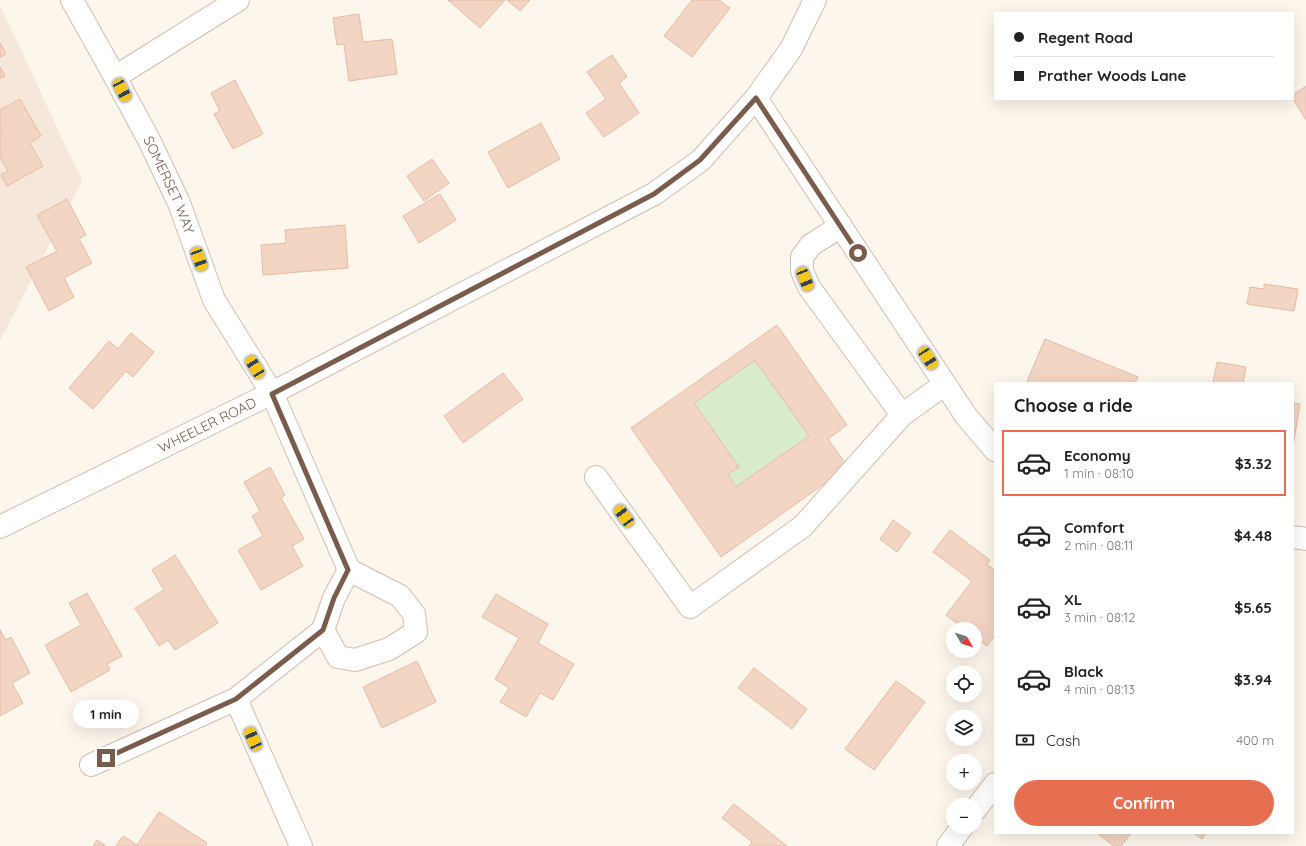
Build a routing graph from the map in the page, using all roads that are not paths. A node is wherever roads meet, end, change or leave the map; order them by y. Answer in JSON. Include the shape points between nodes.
{"nodes":[{"id":1,"x":72,"y":0,"type":"edge"},
{"id":2,"x":238,"y":0,"type":"edge"},
{"id":3,"x":814,"y":0,"type":"edge"},
{"id":4,"x":115,"y":77,"type":"junction"},
{"id":5,"x":756,"y":98,"type":"junction"},
{"id":6,"x":841,"y":226,"type":"junction"},
{"id":7,"x":945,"y":384,"type":"junction"},
{"id":8,"x":272,"y":394,"type":"junction"},
{"id":9,"x":902,"y":415,"type":"junction"},
{"id":10,"x":994,"y":449,"type":"edge"},
{"id":11,"x":596,"y":477,"type":"dead end"},
{"id":12,"x":0,"y":528,"type":"edge"},
{"id":13,"x":1294,"y":537,"type":"edge"},
{"id":14,"x":1306,"y":539,"type":"edge"},
{"id":15,"x":348,"y":570,"type":"junction"},
{"id":16,"x":323,"y":630,"type":"junction"},
{"id":17,"x":236,"y":699,"type":"junction"},
{"id":18,"x":91,"y":765,"type":"dead end"},
{"id":19,"x":994,"y":785,"type":"edge"},
{"id":20,"x":982,"y":801,"type":"edge"},
{"id":21,"x":957,"y":834,"type":"edge"},
{"id":22,"x":301,"y":846,"type":"edge"},
{"id":23,"x":948,"y":846,"type":"edge"}],
"edges":[{"from":1,"to":4,"type":"street","name":"SOMERSET WAY"},
{"from":2,"to":4,"type":"street"},
{"from":3,"to":5,"type":"street","name":"WHEELER ROAD","via":[[791,49]]},
{"from":4,"to":8,"type":"street","name":"SOMERSET WAY","via":[[179,203],[214,300]]},
{"from":5,"to":6,"type":"street"},
{"from":5,"to":8,"type":"street","name":"WHEELER ROAD","via":[[700,160],[654,194]]},
{"from":6,"to":7,"type":"street"},
{"from":6,"to":9,"type":"street","via":[[811,245],[802,256],[802,272],[809,287]]},
{"from":7,"to":9,"type":"street"},
{"from":7,"to":10,"type":"street","via":[[966,416]]},
{"from":8,"to":12,"type":"street","name":"WHEELER ROAD"},
{"from":8,"to":15,"type":"street","name":"SOMERSET WAY"},
{"from":9,"to":11,"type":"street","via":[[803,526],[690,607]]},
{"from":13,"to":14,"type":"street"},
{"from":15,"to":16,"type":"street","via":[[334,598]]},
{"from":15,"to":16,"type":"street","via":[[400,596],[414,614],[416,632],[389,649],[354,660],[338,657]]},
{"from":16,"to":17,"type":"street"},
{"from":17,"to":18,"type":"street"},
{"from":17,"to":22,"type":"street"},
{"from":19,"to":20,"type":"street"},
{"from":21,"to":23,"type":"street"}]}
